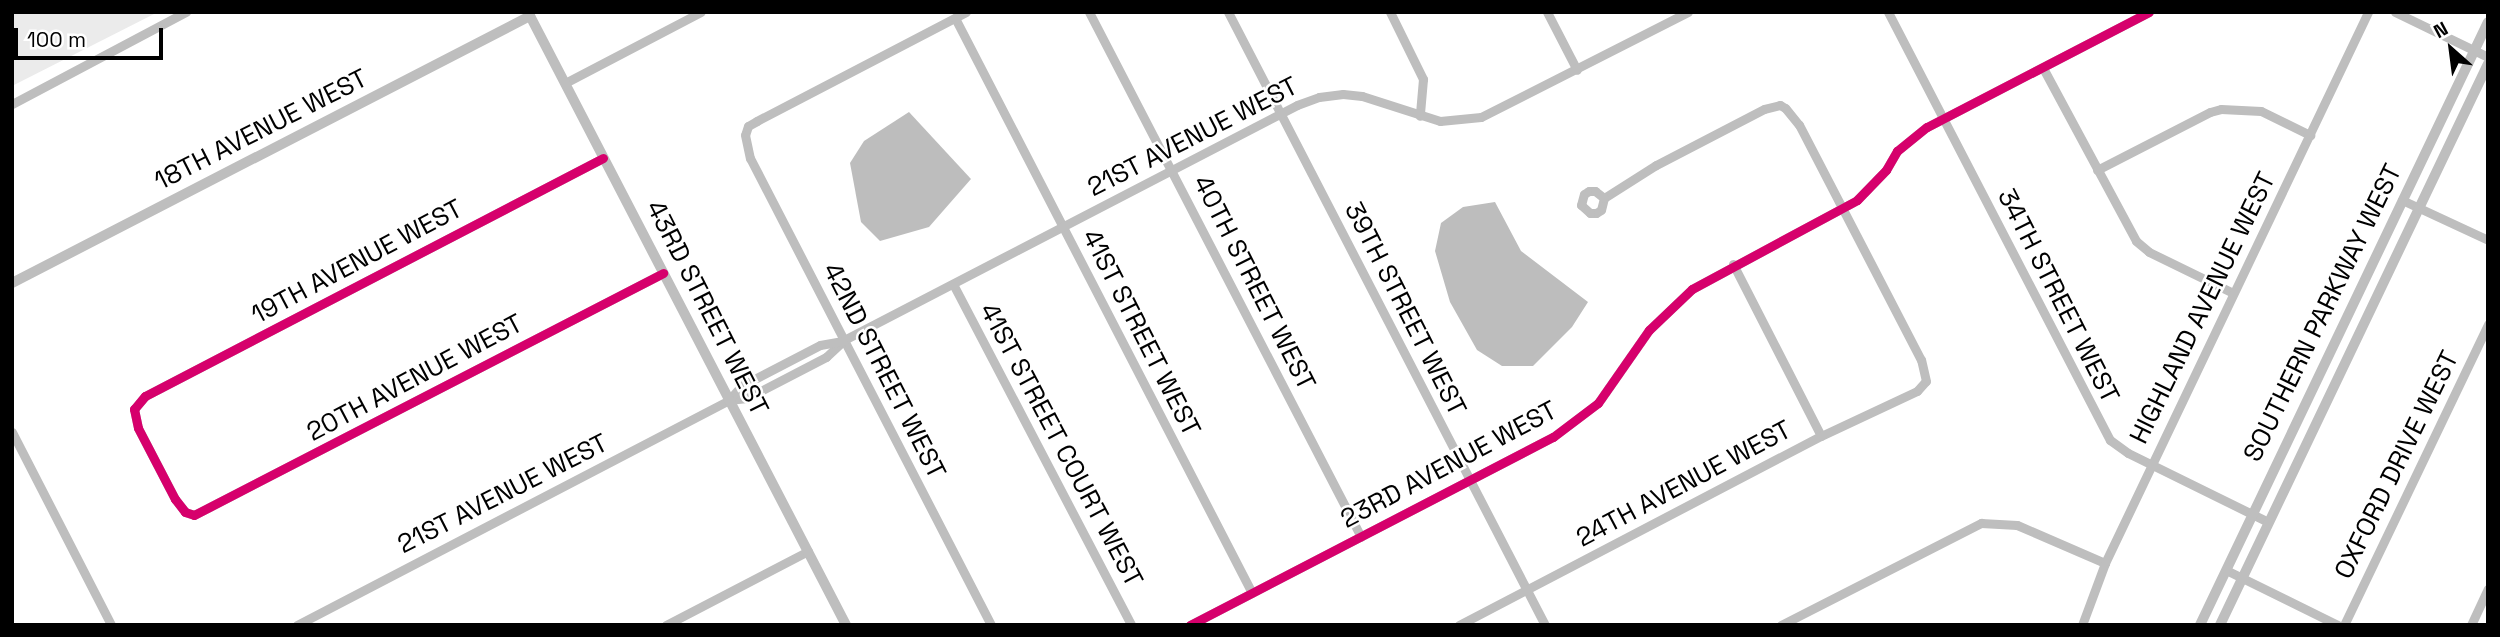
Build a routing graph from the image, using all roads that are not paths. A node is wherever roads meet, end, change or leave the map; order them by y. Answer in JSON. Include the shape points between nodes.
{"nodes":[{"id":1,"x":186,"y":12,"type":"edge"},
{"id":2,"x":701,"y":12,"type":"edge"},
{"id":3,"x":966,"y":12,"type":"edge"},
{"id":4,"x":1089,"y":12,"type":"edge"},
{"id":5,"x":1228,"y":12,"type":"edge"},
{"id":6,"x":1390,"y":12,"type":"edge"},
{"id":7,"x":1547,"y":12,"type":"edge"},
{"id":8,"x":1688,"y":12,"type":"edge"},
{"id":9,"x":1888,"y":12,"type":"edge"},
{"id":10,"x":2149,"y":12,"type":"edge"},
{"id":11,"x":2368,"y":12,"type":"edge"},
{"id":12,"x":2395,"y":12,"type":"edge"},
{"id":13,"x":529,"y":14,"type":"edge"},
{"id":14,"x":955,"y":18,"type":"junction"},
{"id":15,"x":2488,"y":22,"type":"edge"},
{"id":16,"x":2474,"y":50,"type":"junction"},
{"id":17,"x":2488,"y":57,"type":"edge"},
{"id":18,"x":2488,"y":64,"type":"edge"},
{"id":19,"x":2043,"y":68,"type":"junction"},
{"id":20,"x":1577,"y":70,"type":"junction"},
{"id":21,"x":565,"y":83,"type":"junction"},
{"id":22,"x":12,"y":104,"type":"edge"},
{"id":23,"x":1280,"y":113,"type":"junction"},
{"id":24,"x":1420,"y":116,"type":"junction"},
{"id":25,"x":1943,"y":119,"type":"junction"},
{"id":26,"x":2310,"y":135,"type":"junction"},
{"id":27,"x":603,"y":158,"type":"junction"},
{"id":28,"x":1172,"y":170,"type":"junction"},
{"id":29,"x":2097,"y":170,"type":"junction"},
{"id":30,"x":1604,"y":198,"type":"dead end"},
{"id":31,"x":2402,"y":200,"type":"junction"},
{"id":32,"x":1842,"y":208,"type":"junction"},
{"id":33,"x":2420,"y":208,"type":"junction"},
{"id":34,"x":1062,"y":228,"type":"junction"},
{"id":35,"x":2488,"y":240,"type":"edge"},
{"id":36,"x":1733,"y":264,"type":"junction"},
{"id":37,"x":663,"y":273,"type":"junction"},
{"id":38,"x":12,"y":284,"type":"edge"},
{"id":39,"x":953,"y":284,"type":"junction"},
{"id":40,"x":2233,"y":293,"type":"junction"},
{"id":41,"x":2488,"y":324,"type":"edge"},
{"id":42,"x":844,"y":340,"type":"junction"},
{"id":43,"x":729,"y":400,"type":"junction"},
{"id":44,"x":12,"y":432,"type":"edge"},
{"id":45,"x":1821,"y":436,"type":"junction"},
{"id":46,"x":2152,"y":465,"type":"junction"},
{"id":47,"x":1470,"y":480,"type":"junction"},
{"id":48,"x":185,"y":512,"type":"joint"},
{"id":49,"x":2252,"y":514,"type":"junction"},
{"id":50,"x":2268,"y":522,"type":"junction"},
{"id":51,"x":1361,"y":537,"type":"junction"},
{"id":52,"x":808,"y":551,"type":"junction"},
{"id":53,"x":2105,"y":562,"type":"junction"},
{"id":54,"x":2226,"y":569,"type":"junction"},
{"id":55,"x":2241,"y":578,"type":"junction"},
{"id":56,"x":2488,"y":589,"type":"edge"},
{"id":57,"x":1526,"y":590,"type":"junction"},
{"id":58,"x":1252,"y":593,"type":"junction"},
{"id":59,"x":1799,"y":621,"type":"edge"},
{"id":60,"x":111,"y":625,"type":"edge"},
{"id":61,"x":297,"y":625,"type":"edge"},
{"id":62,"x":666,"y":625,"type":"edge"},
{"id":63,"x":846,"y":625,"type":"edge"},
{"id":64,"x":991,"y":625,"type":"edge"},
{"id":65,"x":1131,"y":625,"type":"edge"},
{"id":66,"x":1190,"y":625,"type":"edge"},
{"id":67,"x":1459,"y":625,"type":"edge"},
{"id":68,"x":1545,"y":625,"type":"edge"},
{"id":69,"x":1781,"y":625,"type":"edge"},
{"id":70,"x":2082,"y":625,"type":"edge"},
{"id":71,"x":2200,"y":625,"type":"edge"},
{"id":72,"x":2221,"y":625,"type":"edge"},
{"id":73,"x":2341,"y":625,"type":"edge"},
{"id":74,"x":2470,"y":625,"type":"edge"}],
"edges":[{"from":1,"to":22,"type":"street"},
{"from":2,"to":21,"type":"street"},
{"from":3,"to":14,"type":"street"},
{"from":4,"to":28,"type":"street","name":"40TH STREET WEST"},
{"from":5,"to":23,"type":"street","name":"39TH STREET WEST"},
{"from":6,"to":24,"type":"street","via":[[1420,70],[1424,88]]},
{"from":7,"to":20,"type":"street"},
{"from":8,"to":20,"type":"street","name":"21ST AVENUE WEST"},
{"from":9,"to":25,"type":"street","name":"34TH STREET WEST"},
{"from":10,"to":19,"type":"street","name":"23RD AVENUE WEST"},
{"from":11,"to":26,"type":"street","name":"HIGHLAND AVENUE WEST"},
{"from":12,"to":16,"type":"street"},
{"from":13,"to":21,"type":"street","name":"43RD STREET WEST"},
{"from":13,"to":38,"type":"street","name":"18TH AVENUE WEST"},
{"from":14,"to":34,"type":"street","name":"41ST STREET WEST"},
{"from":14,"to":42,"type":"street","name":"42ND STREET WEST","via":[[757,121],[745,135],[750,158]]},
{"from":15,"to":16,"type":"street","name":"SOUTHERN PARKWAY WEST"},
{"from":16,"to":17,"type":"street"},
{"from":16,"to":31,"type":"street","name":"SOUTHERN PARKWAY WEST"},
{"from":18,"to":33,"type":"street","name":"SOUTHERN PARKWAY WEST"},
{"from":19,"to":25,"type":"street","name":"23RD AVENUE WEST"},
{"from":19,"to":29,"type":"street"},
{"from":20,"to":24,"type":"street","name":"21ST AVENUE WEST","via":[[1482,117],[1440,121]]},
{"from":21,"to":27,"type":"street","name":"43RD STREET WEST"},
{"from":23,"to":24,"type":"street","name":"21ST AVENUE WEST","via":[[1319,97],[1343,94]]},
{"from":23,"to":28,"type":"street","name":"21ST AVENUE WEST"},
{"from":23,"to":47,"type":"street","name":"39TH STREET WEST"},
{"from":25,"to":32,"type":"street","name":"23RD AVENUE WEST","via":[[1907,142],[1872,188]]},
{"from":25,"to":46,"type":"street","name":"34TH STREET WEST","via":[[2104,432],[2119,447]]},
{"from":26,"to":29,"type":"street","via":[[2261,111],[2221,109]]},
{"from":26,"to":40,"type":"street","name":"HIGHLAND AVENUE WEST"},
{"from":27,"to":37,"type":"street","name":"43RD STREET WEST"},
{"from":27,"to":48,"type":"street","name":"19TH AVENUE WEST","via":[[145,396],[134,409],[138,428]]},
{"from":28,"to":34,"type":"street","name":"21ST AVENUE WEST"},
{"from":28,"to":51,"type":"street","name":"40TH STREET WEST"},
{"from":29,"to":40,"type":"street","via":[[2128,230],[2143,246]]},
{"from":30,"to":32,"type":"street","via":[[1656,165],[1780,105],[1799,125]]},
{"from":31,"to":33,"type":"street"},
{"from":31,"to":49,"type":"street","name":"SOUTHERN PARKWAY WEST"},
{"from":32,"to":36,"type":"street","name":"23RD AVENUE WEST"},
{"from":32,"to":45,"type":"street","name":"24TH AVENUE WEST","via":[[1921,360],[1926,381],[1917,391]]},
{"from":33,"to":35,"type":"street"},
{"from":33,"to":50,"type":"street","name":"SOUTHERN PARKWAY WEST"},
{"from":34,"to":39,"type":"street","name":"21ST AVENUE WEST"},
{"from":34,"to":58,"type":"street","name":"41ST STREET WEST"},
{"from":36,"to":45,"type":"street"},
{"from":36,"to":47,"type":"street","name":"23RD AVENUE WEST","via":[[1692,289],[1665,313],[1608,391],[1586,413],[1553,437]]},
{"from":37,"to":43,"type":"street","name":"43RD STREET WEST"},
{"from":37,"to":48,"type":"street","name":"20TH AVENUE WEST","via":[[204,512]]},
{"from":39,"to":42,"type":"street","name":"21ST AVENUE WEST"},
{"from":39,"to":65,"type":"street","name":"41ST STREET COURT WEST"},
{"from":40,"to":46,"type":"street","name":"HIGHLAND AVENUE WEST"},
{"from":41,"to":73,"type":"street","name":"OXFORD DRIVE WEST"},
{"from":42,"to":43,"type":"street","name":"21ST AVENUE WEST","via":[[820,345],[741,386]]},
{"from":42,"to":64,"type":"street","name":"42ND STREET WEST"},
{"from":43,"to":52,"type":"street","name":"43RD STREET WEST"},
{"from":43,"to":61,"type":"street","name":"21ST AVENUE WEST"},
{"from":44,"to":60,"type":"street"},
{"from":45,"to":57,"type":"street","name":"24TH AVENUE WEST"},
{"from":46,"to":49,"type":"street","name":"34TH STREET WEST"},
{"from":46,"to":53,"type":"street","name":"HIGHLAND AVENUE WEST"},
{"from":47,"to":51,"type":"street","name":"23RD AVENUE WEST"},
{"from":47,"to":57,"type":"street","name":"39TH STREET WEST"},
{"from":49,"to":50,"type":"street","name":"34TH STREET WEST"},
{"from":49,"to":54,"type":"street","name":"SOUTHERN PARKWAY WEST"},
{"from":50,"to":55,"type":"street","name":"SOUTHERN PARKWAY WEST"},
{"from":51,"to":58,"type":"street","name":"23RD AVENUE WEST"},
{"from":52,"to":62,"type":"street"},
{"from":52,"to":63,"type":"street","name":"43RD STREET WEST"},
{"from":53,"to":59,"type":"street","via":[[2017,525],[1982,523]]},
{"from":53,"to":70,"type":"street","name":"HIGHLAND AVENUE WEST"},
{"from":54,"to":55,"type":"street"},
{"from":54,"to":71,"type":"street","name":"SOUTHERN PARKWAY WEST"},
{"from":55,"to":72,"type":"street","name":"SOUTHERN PARKWAY WEST"},
{"from":55,"to":73,"type":"street"},
{"from":56,"to":74,"type":"street"},
{"from":57,"to":67,"type":"street","name":"24TH AVENUE WEST"},
{"from":57,"to":68,"type":"street","name":"39TH STREET WEST"},
{"from":58,"to":66,"type":"street","name":"23RD AVENUE WEST"},
{"from":59,"to":69,"type":"street"}]}
